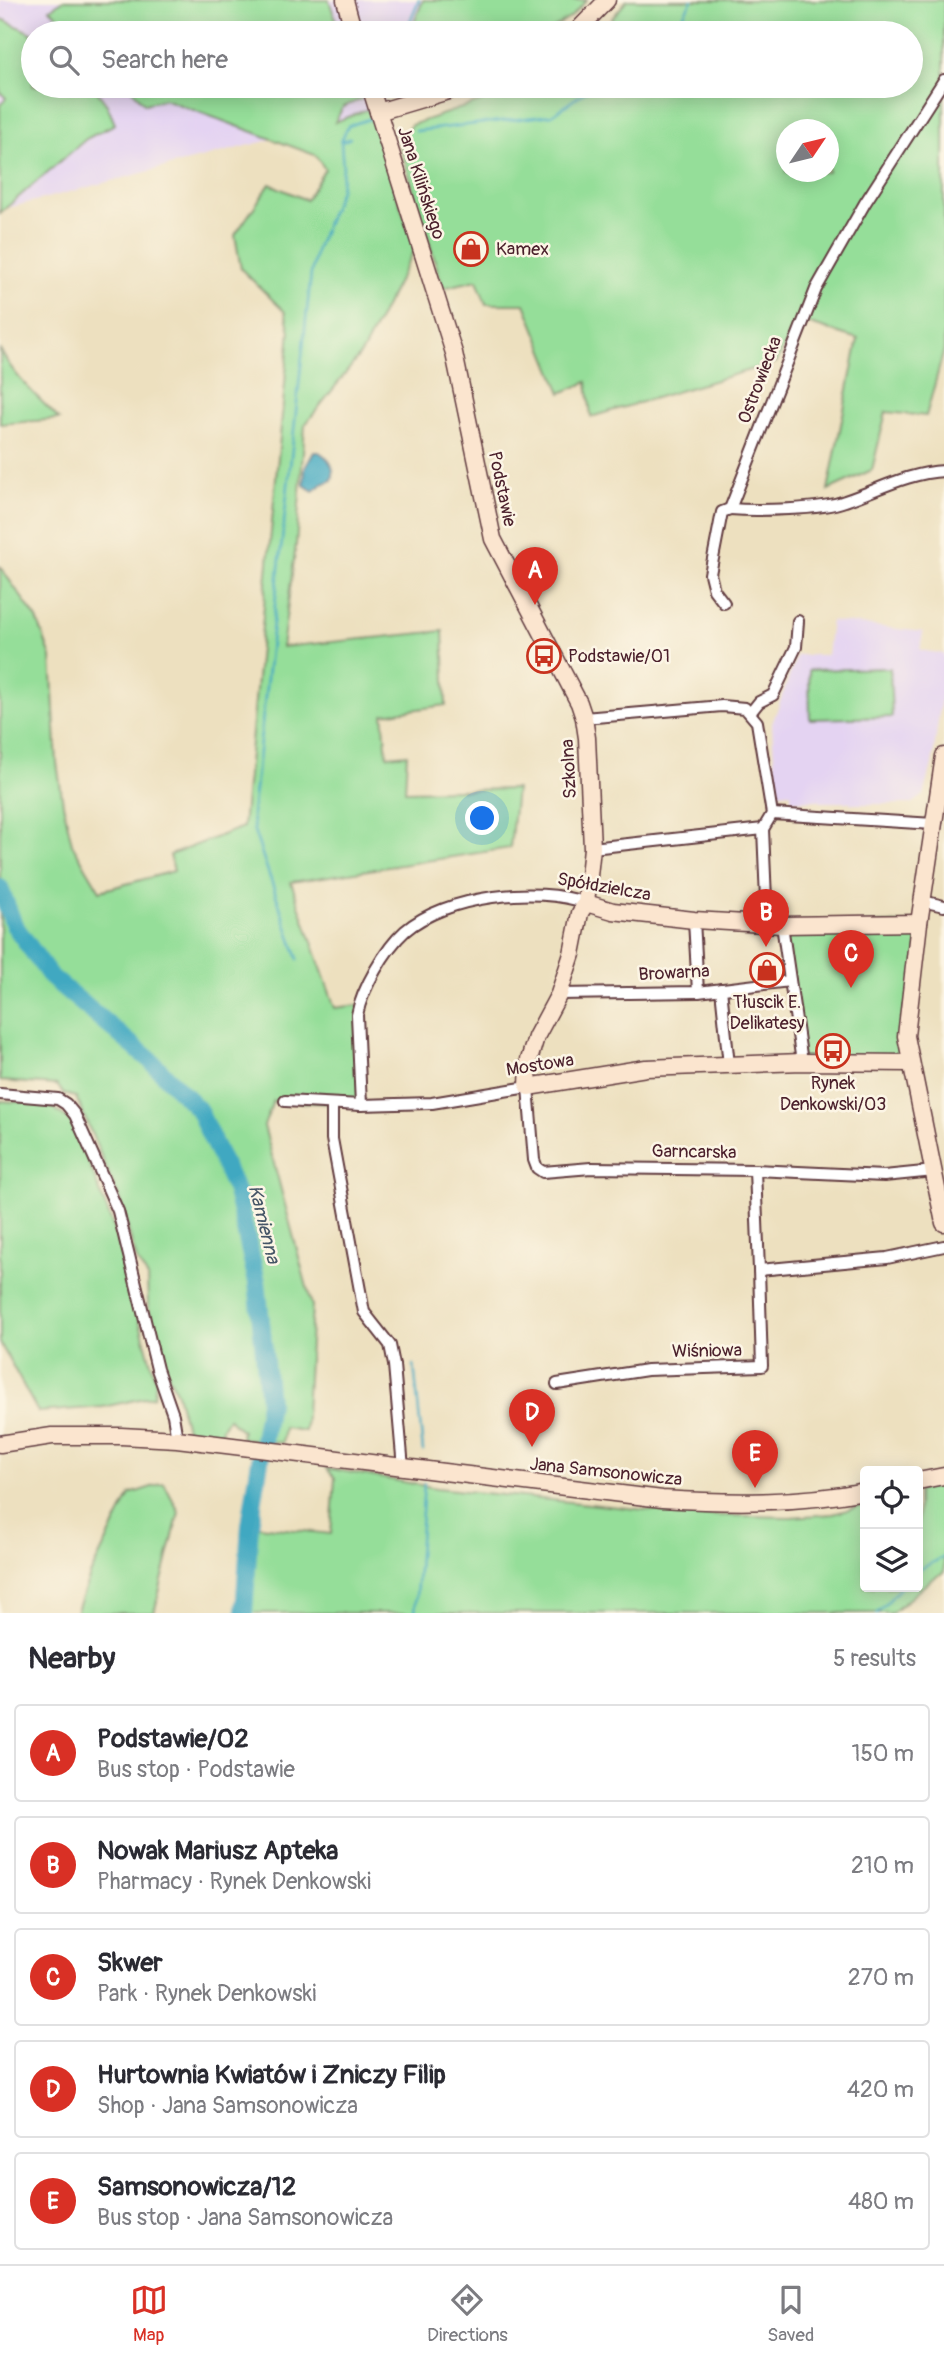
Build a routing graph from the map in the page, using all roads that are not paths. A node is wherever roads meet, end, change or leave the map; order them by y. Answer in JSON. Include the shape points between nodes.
{"nodes":[{"id":1,"x":345,"y":0,"type":"edge"},
{"id":2,"x":607,"y":0,"type":"edge"},
{"id":3,"x":351,"y":21,"type":"edge"},
{"id":4,"x":587,"y":21,"type":"edge"},
{"id":5,"x":944,"y":80,"type":"edge"},
{"id":6,"x":374,"y":98,"type":"edge"},
{"id":7,"x":425,"y":98,"type":"edge"},
{"id":8,"x":378,"y":112,"type":"junction"},
{"id":9,"x":436,"y":292,"type":"joint"},
{"id":10,"x":944,"y":471,"type":"edge"},
{"id":11,"x":730,"y":509,"type":"junction"},
{"id":12,"x":724,"y":603,"type":"dead end"},
{"id":13,"x":799,"y":621,"type":"dead end"},
{"id":14,"x":751,"y":712,"type":"junction"},
{"id":15,"x":584,"y":718,"type":"junction"},
{"id":16,"x":944,"y":756,"type":"edge"},
{"id":17,"x":772,"y":814,"type":"junction"},
{"id":18,"x":934,"y":824,"type":"junction"},
{"id":19,"x":763,"y":829,"type":"junction"},
{"id":20,"x":592,"y":848,"type":"junction"},
{"id":21,"x":922,"y":901,"type":"junction"},
{"id":22,"x":586,"y":903,"type":"junction"},
{"id":23,"x":944,"y":906,"type":"edge"},
{"id":24,"x":694,"y":920,"type":"junction"},
{"id":25,"x":919,"y":923,"type":"junction"},
{"id":26,"x":775,"y":924,"type":"junction"},
{"id":27,"x":790,"y":981,"type":"junction"},
{"id":28,"x":720,"y":989,"type":"junction"},
{"id":29,"x":698,"y":992,"type":"junction"},
{"id":30,"x":559,"y":993,"type":"junction"},
{"id":31,"x":802,"y":1062,"type":"junction"},
{"id":32,"x":910,"y":1063,"type":"junction"},
{"id":33,"x":729,"y":1065,"type":"junction"},
{"id":34,"x":528,"y":1087,"type":"junction"},
{"id":35,"x":0,"y":1094,"type":"edge"},
{"id":36,"x":285,"y":1101,"type":"dead end"},
{"id":37,"x":332,"y":1105,"type":"junction"},
{"id":38,"x":361,"y":1105,"type":"junction"},
{"id":39,"x":755,"y":1170,"type":"junction"},
{"id":40,"x":934,"y":1171,"type":"junction"},
{"id":41,"x":944,"y":1223,"type":"edge"},
{"id":42,"x":944,"y":1246,"type":"edge"},
{"id":43,"x":760,"y":1270,"type":"junction"},
{"id":44,"x":557,"y":1384,"type":"dead end"},
{"id":45,"x":177,"y":1439,"type":"junction"},
{"id":46,"x":0,"y":1444,"type":"edge"},
{"id":47,"x":403,"y":1468,"type":"junction"},
{"id":48,"x":944,"y":1476,"type":"edge"},
{"id":49,"x":923,"y":1480,"type":"edge"},
{"id":50,"x":860,"y":1492,"type":"edge"}],
"edges":[{"from":1,"to":3,"type":"street"},
{"from":2,"to":4,"type":"street"},
{"from":5,"to":11,"type":"street","name":"Ostrowiecka","via":[[865,203],[817,289]]},
{"from":6,"to":8,"type":"street","name":"Jana Kilińskiego"},
{"from":7,"to":8,"type":"street"},
{"from":8,"to":9,"type":"street","name":"Jana Kilińskiego"},
{"from":9,"to":15,"type":"street","name":"Podstawie","via":[[454,353],[493,539]]},
{"from":10,"to":11,"type":"street","via":[[912,476],[833,504]]},
{"from":11,"to":12,"type":"street","name":"Ostrowiecka","via":[[722,512],[710,574]]},
{"from":13,"to":14,"type":"street","via":[[796,647],[773,695]]},
{"from":14,"to":15,"type":"street","name":"Szkolna","via":[[729,706]]},
{"from":14,"to":17,"type":"street","via":[[760,731]]},
{"from":15,"to":20,"type":"street","name":"Szkolna"},
{"from":16,"to":18,"type":"street"},
{"from":17,"to":18,"type":"street"},
{"from":17,"to":19,"type":"street"},
{"from":18,"to":21,"type":"street"},
{"from":19,"to":20,"type":"street"},
{"from":19,"to":26,"type":"street"},
{"from":20,"to":22,"type":"street","name":"Szkolna"},
{"from":21,"to":23,"type":"street"},
{"from":21,"to":25,"type":"street"},
{"from":22,"to":24,"type":"street","name":"Spółdzielcza","via":[[613,911]]},
{"from":22,"to":30,"type":"street"},
{"from":22,"to":38,"type":"street","name":"Spółdzielcza","via":[[502,895],[461,904],[404,933],[359,1005]]},
{"from":24,"to":26,"type":"street","name":"Spółdzielcza"},
{"from":24,"to":29,"type":"street"},
{"from":25,"to":26,"type":"street","name":"Spółdzielcza"},
{"from":25,"to":32,"type":"street","via":[[906,1036]]},
{"from":26,"to":27,"type":"street"},
{"from":27,"to":28,"type":"street","name":"Browarna"},
{"from":27,"to":31,"type":"street"},
{"from":28,"to":29,"type":"street","name":"Browarna"},
{"from":28,"to":33,"type":"street"},
{"from":29,"to":30,"type":"street","name":"Browarna"},
{"from":30,"to":34,"type":"street","via":[[528,1060]]},
{"from":31,"to":32,"type":"street","name":"Mostowa"},
{"from":31,"to":33,"type":"street","name":"Mostowa"},
{"from":32,"to":40,"type":"street"},
{"from":33,"to":34,"type":"street","name":"Mostowa","via":[[646,1068]]},
{"from":34,"to":38,"type":"street","name":"Mostowa","via":[[432,1103]]},
{"from":34,"to":39,"type":"street","name":"Garncarska","via":[[534,1160],[543,1172],[591,1168]]},
{"from":35,"to":45,"type":"street","via":[[58,1100],[75,1115],[118,1211]]},
{"from":36,"to":37,"type":"street","name":"Mostowa"},
{"from":37,"to":38,"type":"street","name":"Mostowa"},
{"from":37,"to":47,"type":"street","via":[[332,1139],[364,1312],[390,1345],[394,1365]]},
{"from":39,"to":40,"type":"street","name":"Garncarska","via":[[884,1176]]},
{"from":39,"to":43,"type":"street","name":"Wiśniowa"},
{"from":40,"to":41,"type":"street"},
{"from":42,"to":43,"type":"street","via":[[887,1258]]},
{"from":43,"to":44,"type":"street","name":"Wiśniowa","via":[[762,1366],[647,1370]]},
{"from":45,"to":46,"type":"street","name":"Jana Samsonowicza","via":[[52,1436]]},
{"from":45,"to":47,"type":"street","name":"Jana Samsonowicza"},
{"from":47,"to":50,"type":"street","name":"Jana Samsonowicza","via":[[707,1502],[810,1499]]},
{"from":48,"to":49,"type":"street"}]}
